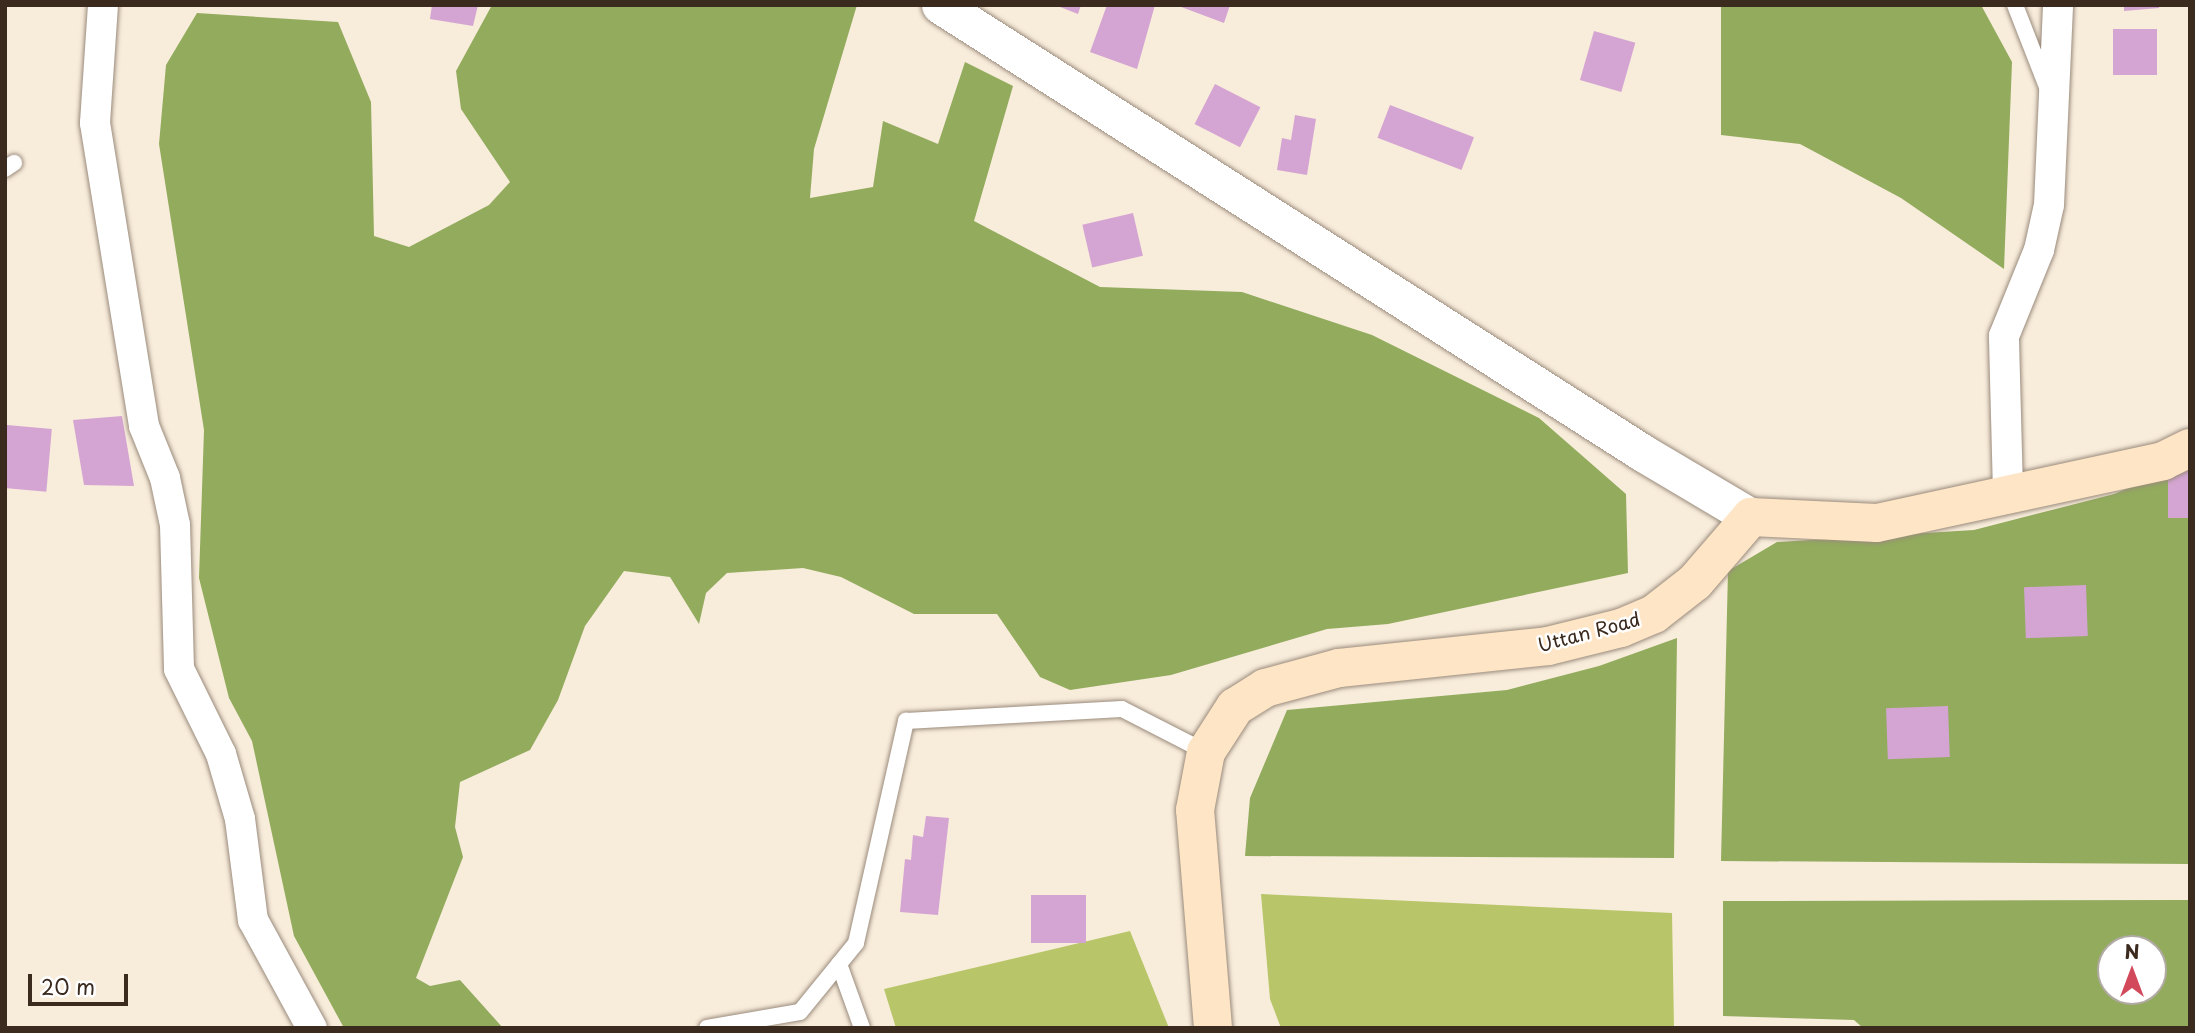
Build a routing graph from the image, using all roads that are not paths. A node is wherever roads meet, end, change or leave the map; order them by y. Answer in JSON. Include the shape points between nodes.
{"nodes":[{"id":1,"x":103,"y":5,"type":"edge"},
{"id":2,"x":940,"y":5,"type":"edge"},
{"id":3,"x":2015,"y":5,"type":"edge"},
{"id":4,"x":2058,"y":5,"type":"edge"},
{"id":5,"x":2057,"y":112,"type":"junction"},
{"id":6,"x":2190,"y":448,"type":"edge"},
{"id":7,"x":2008,"y":492,"type":"junction"},
{"id":8,"x":1751,"y":517,"type":"junction"},
{"id":9,"x":1206,"y":752,"type":"junction"},
{"id":10,"x":839,"y":964,"type":"junction"},
{"id":11,"x":312,"y":1028,"type":"edge"},
{"id":12,"x":707,"y":1028,"type":"edge"},
{"id":13,"x":862,"y":1028,"type":"edge"},
{"id":14,"x":1213,"y":1028,"type":"edge"}],
"edges":[{"from":1,"to":11,"type":"street","via":[[95,123],[144,426],[165,478],[175,525],[179,669],[220,754],[240,819],[253,920]]},
{"from":2,"to":8,"type":"street","via":[[1643,453]]},
{"from":3,"to":5,"type":"lane"},
{"from":4,"to":5,"type":"street"},
{"from":5,"to":7,"type":"street","via":[[2049,205],[2039,250],[2004,336]]},
{"from":6,"to":7,"type":"main road","via":[[2163,461]]},
{"from":7,"to":8,"type":"main road","via":[[1877,523]]},
{"from":8,"to":9,"type":"main road","name":"Uttan Road","via":[[1695,582],[1654,614],[1621,628],[1548,646],[1339,668],[1265,688],[1235,707]]},
{"from":9,"to":10,"type":"lane","via":[[1122,709],[906,721],[856,943]]},
{"from":9,"to":14,"type":"main road","name":"Uttan Road","via":[[1195,810]]},
{"from":10,"to":12,"type":"lane","via":[[800,1012]]},
{"from":10,"to":13,"type":"lane"}]}
